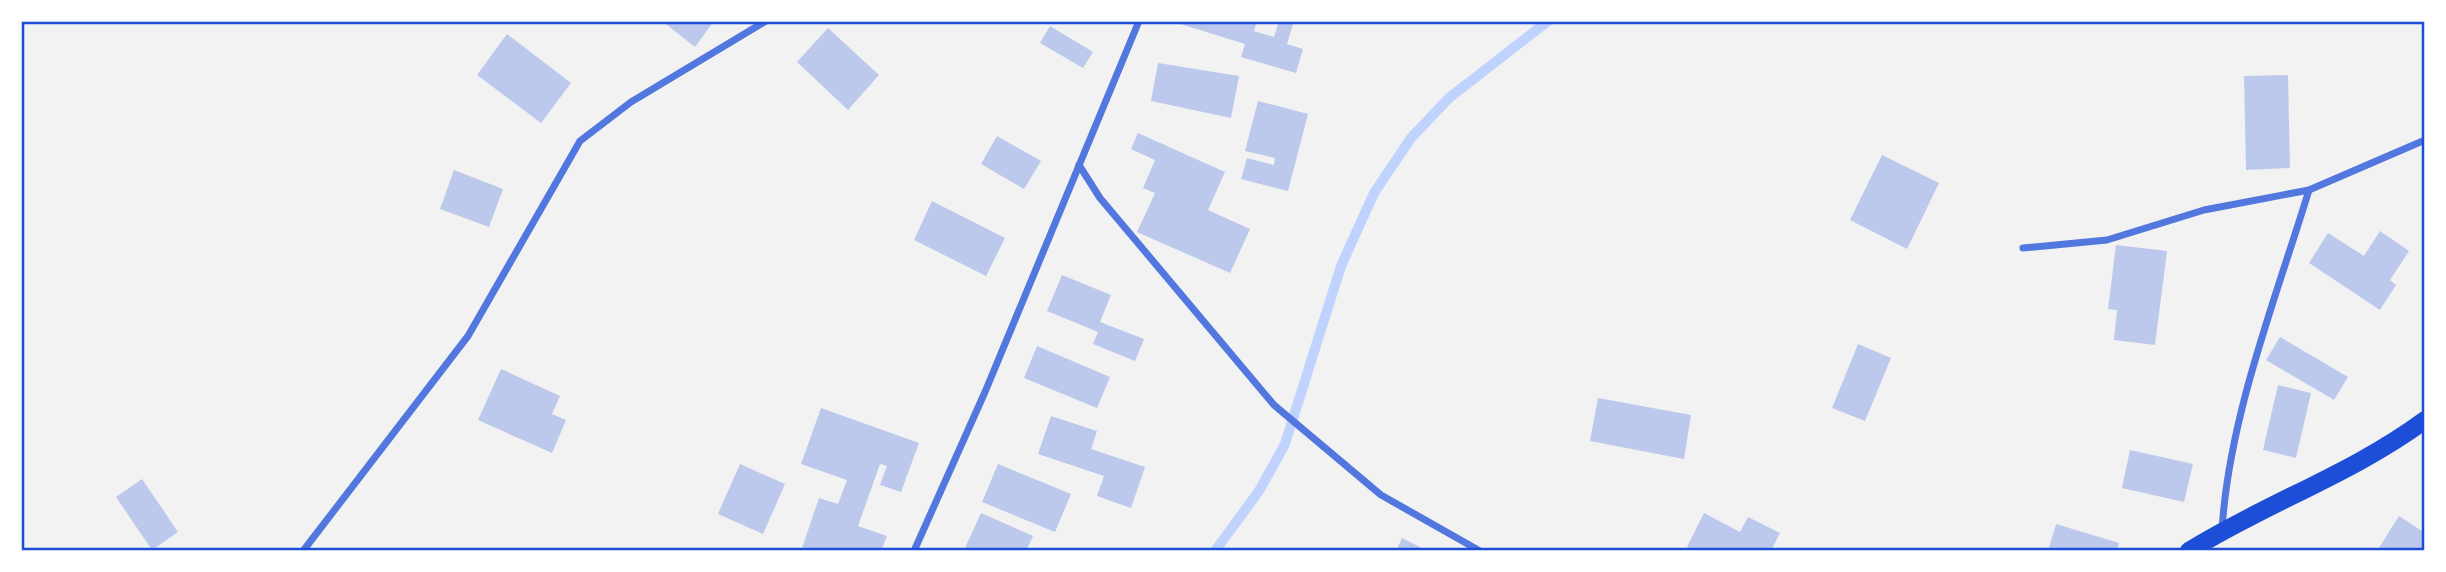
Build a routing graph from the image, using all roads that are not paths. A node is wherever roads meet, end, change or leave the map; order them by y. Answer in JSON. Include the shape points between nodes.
{"nodes":[{"id":1,"x":766,"y":21,"type":"edge"},
{"id":2,"x":1139,"y":21,"type":"edge"},
{"id":3,"x":2425,"y":140,"type":"edge"},
{"id":4,"x":1079,"y":165,"type":"junction"},
{"id":5,"x":2309,"y":190,"type":"junction"},
{"id":6,"x":2023,"y":248,"type":"dead end"},
{"id":7,"x":2425,"y":420,"type":"edge"},
{"id":8,"x":2222,"y":531,"type":"junction"},
{"id":9,"x":303,"y":551,"type":"edge"},
{"id":10,"x":914,"y":551,"type":"edge"},
{"id":11,"x":1480,"y":551,"type":"edge"},
{"id":12,"x":2189,"y":551,"type":"edge"}],
"edges":[{"from":1,"to":9,"type":"street","via":[[631,102],[580,141],[468,336]]},
{"from":2,"to":4,"type":"street"},
{"from":3,"to":5,"type":"street"},
{"from":4,"to":10,"type":"street"},
{"from":4,"to":11,"type":"street","via":[[1100,198],[1274,404],[1381,495]]},
{"from":5,"to":6,"type":"street","via":[[2204,210],[2108,240]]},
{"from":5,"to":8,"type":"street","via":[[2245,401],[2224,488]]},
{"from":7,"to":8,"type":"main road","via":[[2356,465]]},
{"from":8,"to":12,"type":"main road"}]}
